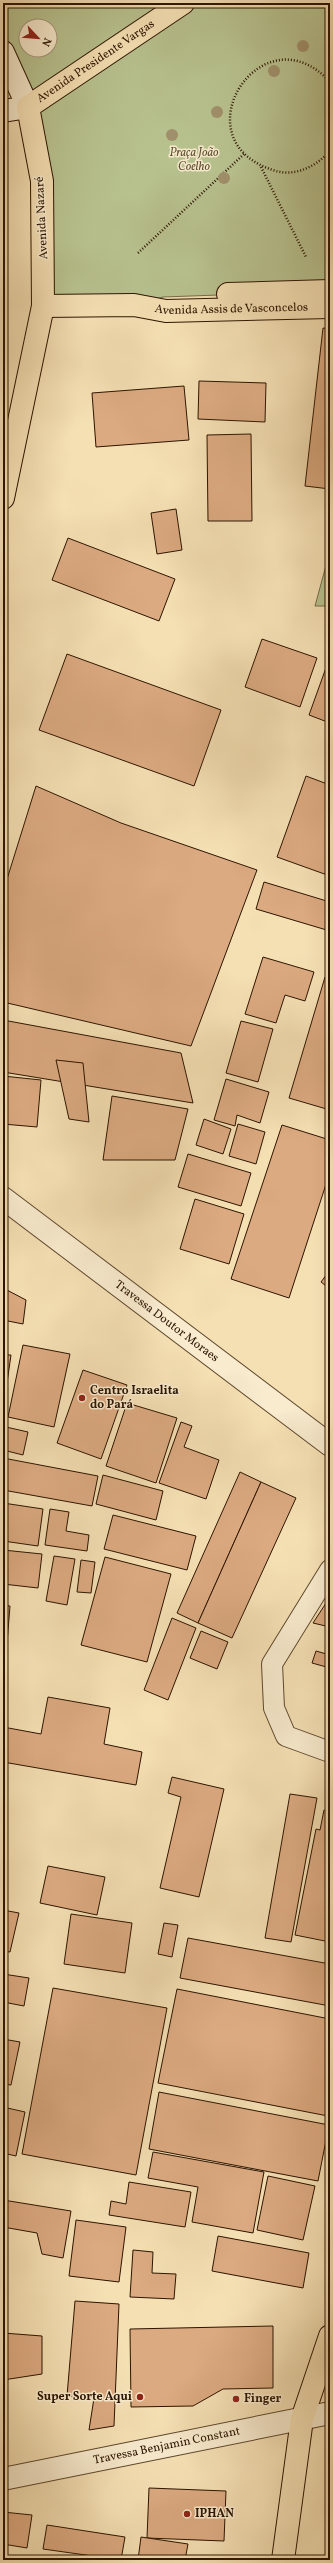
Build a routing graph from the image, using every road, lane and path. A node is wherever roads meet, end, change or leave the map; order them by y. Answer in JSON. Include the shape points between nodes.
{"nodes":[{"id":1,"x":183,"y":3,"type":"edge"},
{"id":2,"x":3,"y":52,"type":"edge"},
{"id":3,"x":330,"y":82,"type":"edge"},
{"id":4,"x":28,"y":107,"type":"junction"},
{"id":5,"x":3,"y":111,"type":"edge"},
{"id":6,"x":330,"y":151,"type":"edge"},
{"id":7,"x":244,"y":154,"type":"junction"},
{"id":8,"x":261,"y":167,"type":"junction"},
{"id":9,"x":138,"y":253,"type":"dead end"},
{"id":10,"x":306,"y":257,"type":"dead end"},
{"id":11,"x":330,"y":291,"type":"edge"},
{"id":12,"x":134,"y":305,"type":"junction"},
{"id":13,"x":43,"y":306,"type":"junction"},
{"id":14,"x":330,"y":307,"type":"edge"},
{"id":15,"x":3,"y":498,"type":"edge"},
{"id":16,"x":3,"y":1198,"type":"edge"},
{"id":17,"x":330,"y":1445,"type":"edge"},
{"id":18,"x":330,"y":1570,"type":"edge"},
{"id":19,"x":330,"y":1752,"type":"edge"},
{"id":20,"x":330,"y":2336,"type":"edge"},
{"id":21,"x":330,"y":2413,"type":"edge"},
{"id":22,"x":302,"y":2419,"type":"junction"},
{"id":23,"x":3,"y":2479,"type":"edge"},
{"id":24,"x":284,"y":2560,"type":"edge"}],
"edges":[{"from":1,"to":4,"type":"main road","name":"Avenida Presidente Vargas"},
{"from":2,"to":4,"type":"street"},
{"from":3,"to":7,"type":"path","via":[[320,70],[298,61],[273,61],[251,71],[236,91],[230,114],[233,136]]},
{"from":4,"to":5,"type":"street"},
{"from":4,"to":13,"type":"main road","name":"Avenida Nazaré","via":[[42,181]]},
{"from":6,"to":8,"type":"path","via":[[322,160],[302,170],[281,173]]},
{"from":7,"to":8,"type":"path"},
{"from":7,"to":9,"type":"path"},
{"from":8,"to":10,"type":"path"},
{"from":11,"to":12,"type":"main road","name":"Avenida Assis de Vasconcelos","via":[[163,297]]},
{"from":12,"to":13,"type":"main road","name":"Avenida Assis de Vasconcelos"},
{"from":12,"to":14,"type":"main road","name":"Avenida Assis de Vasconcelos","via":[[166,311]]},
{"from":13,"to":15,"type":"main road","name":"Avenida Nazaré"},
{"from":16,"to":17,"type":"street","name":"Travessa Doutor Moraes"},
{"from":18,"to":19,"type":"lane","via":[[272,1664],[274,1708],[286,1736]]},
{"from":20,"to":22,"type":"main road"},
{"from":21,"to":22,"type":"street","name":"Travessa Benjamin Constant"},
{"from":22,"to":23,"type":"street","name":"Travessa Benjamin Constant"},
{"from":22,"to":24,"type":"main road"}]}
